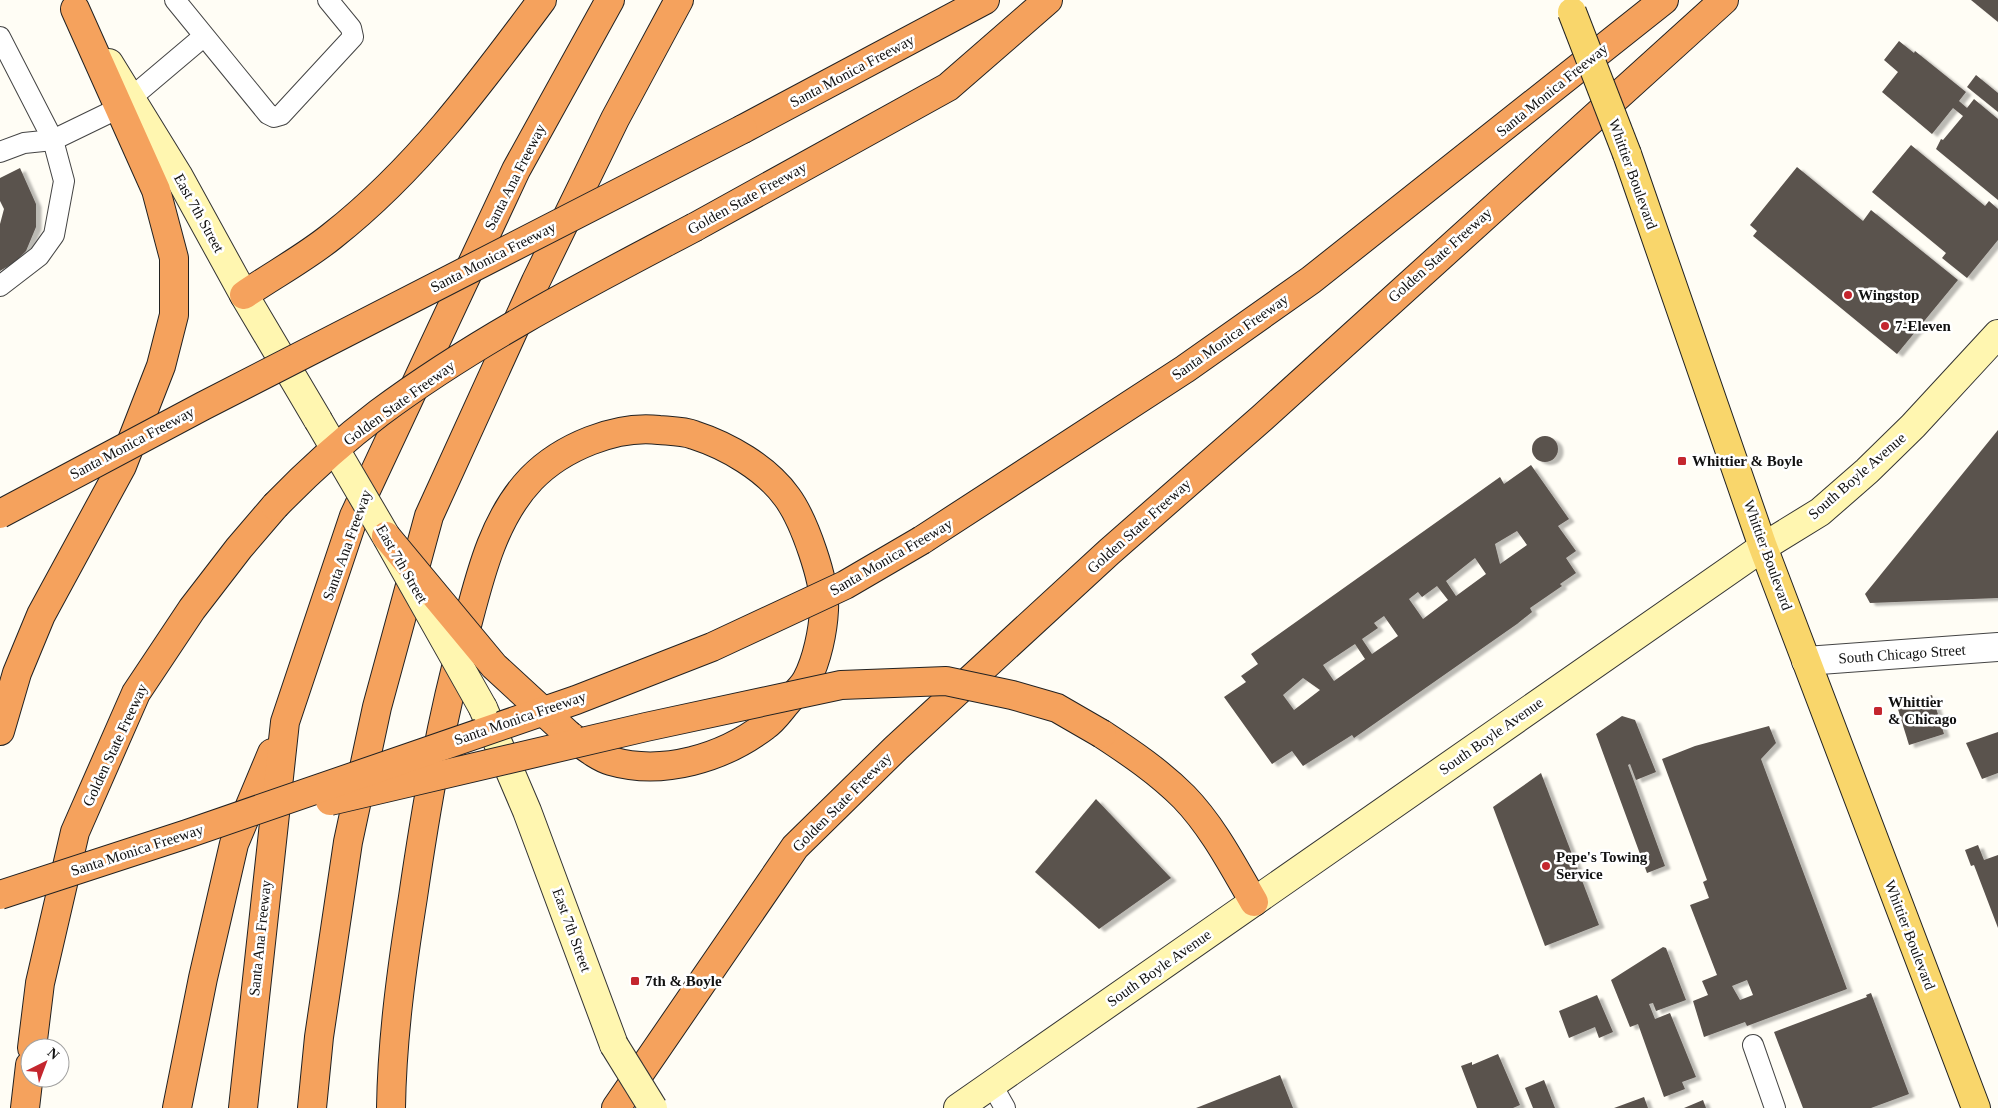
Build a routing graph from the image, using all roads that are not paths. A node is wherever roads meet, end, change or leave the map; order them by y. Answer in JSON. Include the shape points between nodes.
{"nodes":[{"id":1,"x":175,"y":0,"type":"edge"},
{"id":2,"x":328,"y":0,"type":"edge"},
{"id":3,"x":542,"y":0,"type":"edge"},
{"id":4,"x":610,"y":0,"type":"edge"},
{"id":5,"x":679,"y":0,"type":"edge"},
{"id":6,"x":985,"y":0,"type":"edge"},
{"id":7,"x":1048,"y":0,"type":"edge"},
{"id":8,"x":1664,"y":0,"type":"edge"},
{"id":9,"x":1724,"y":0,"type":"edge"},
{"id":10,"x":73,"y":4,"type":"edge"},
{"id":11,"x":1570,"y":6,"type":"edge"},
{"id":12,"x":0,"y":37,"type":"edge"},
{"id":13,"x":203,"y":37,"type":"junction"},
{"id":14,"x":125,"y":103,"type":"junction"},
{"id":15,"x":53,"y":140,"type":"junction"},
{"id":16,"x":0,"y":152,"type":"edge"},
{"id":17,"x":0,"y":286,"type":"edge"},
{"id":18,"x":244,"y":295,"type":"junction"},
{"id":19,"x":1998,"y":334,"type":"edge"},
{"id":20,"x":0,"y":514,"type":"edge"},
{"id":21,"x":386,"y":536,"type":"junction"},
{"id":22,"x":1763,"y":546,"type":"junction"},
{"id":23,"x":1998,"y":647,"type":"edge"},
{"id":24,"x":1806,"y":661,"type":"junction"},
{"id":25,"x":285,"y":722,"type":"junction"},
{"id":26,"x":0,"y":732,"type":"edge"},
{"id":27,"x":187,"y":834,"type":"junction"},
{"id":28,"x":0,"y":895,"type":"edge"},
{"id":29,"x":1254,"y":902,"type":"junction"},
{"id":30,"x":33,"y":1038,"type":"edge"},
{"id":31,"x":1753,"y":1044,"type":"dead end"},
{"id":32,"x":614,"y":1045,"type":"junction"},
{"id":33,"x":636,"y":1080,"type":"junction"},
{"id":34,"x":992,"y":1084,"type":"junction"},
{"id":35,"x":27,"y":1088,"type":"edge"},
{"id":36,"x":25,"y":1108,"type":"edge"},
{"id":37,"x":177,"y":1108,"type":"edge"},
{"id":38,"x":243,"y":1108,"type":"edge"},
{"id":39,"x":312,"y":1108,"type":"edge"},
{"id":40,"x":391,"y":1108,"type":"edge"},
{"id":41,"x":616,"y":1108,"type":"edge"},
{"id":42,"x":626,"y":1108,"type":"edge"},
{"id":43,"x":637,"y":1108,"type":"edge"},
{"id":44,"x":653,"y":1108,"type":"edge"},
{"id":45,"x":958,"y":1108,"type":"edge"},
{"id":46,"x":1005,"y":1108,"type":"edge"},
{"id":47,"x":1775,"y":1108,"type":"edge"},
{"id":48,"x":1976,"y":1108,"type":"edge"}],
"edges":[{"from":1,"to":13,"type":"lane"},
{"from":2,"to":13,"type":"lane","via":[[351,28],[353,37],[281,115],[274,117],[268,114]]},
{"from":3,"to":18,"type":"highway","via":[[433,141],[381,193],[332,236]]},
{"from":4,"to":25,"type":"highway","name":"Santa Ana Freeway","via":[[516,170],[354,516]]},
{"from":5,"to":39,"type":"highway","via":[[611,127],[532,290],[429,516],[377,707],[348,842],[319,1037]]},
{"from":6,"to":20,"type":"highway","name":"Santa Monica Freeway","bridge":true},
{"from":7,"to":30,"type":"highway","name":"Golden State Freeway","bridge":true,"via":[[948,87],[573,291],[467,354],[379,413],[313,468],[274,506],[192,610],[136,693],[75,832],[40,984]]},
{"from":8,"to":27,"type":"highway","name":"Santa Monica Freeway","bridge":true,"via":[[1311,280],[1185,369],[922,540],[845,585],[712,647],[576,700]]},
{"from":9,"to":33,"type":"highway","name":"Golden State Freeway","via":[[1109,552],[896,748],[795,847]]},
{"from":10,"to":14,"type":"highway"},
{"from":11,"to":22,"type":"main road","name":"Whittier Boulevard","bridge":true,"via":[[1627,154]]},
{"from":12,"to":15,"type":"lane"},
{"from":13,"to":14,"type":"lane"},
{"from":14,"to":15,"type":"lane"},
{"from":14,"to":18,"type":"main road","name":"East 7th Street","via":[[178,175]]},
{"from":14,"to":26,"type":"highway","via":[[156,190],[174,258],[174,315],[161,366],[122,466],[41,615]]},
{"from":15,"to":16,"type":"lane","via":[[24,143]]},
{"from":15,"to":17,"type":"lane","via":[[64,181],[54,235],[39,256]]},
{"from":18,"to":21,"type":"main road","name":"East 7th Street","bridge":true},
{"from":19,"to":22,"type":"main road","name":"South Boyle Avenue","via":[[1913,426],[1866,471],[1820,512]]},
{"from":21,"to":32,"type":"main road","name":"East 7th Street","bridge":true,"via":[[483,708],[527,811]]},
{"from":21,"to":40,"type":"highway","bridge":true,"via":[[494,666],[569,736],[609,761],[651,767],[691,763],[728,748],[766,726],[806,680],[816,652],[825,608],[817,565],[806,533],[787,497],[762,471],[730,450],[692,434],[650,429],[609,433],[566,452],[532,478],[500,523],[479,582],[447,698],[403,961]]},
{"from":22,"to":24,"type":"main road","name":"Whittier Boulevard"},
{"from":22,"to":29,"type":"main road","name":"South Boyle Avenue"},
{"from":23,"to":24,"type":"street","name":"South Chicago Street"},
{"from":24,"to":48,"type":"main road","name":"Whittier Boulevard"},
{"from":25,"to":37,"type":"highway","via":[[234,844]]},
{"from":25,"to":38,"type":"highway","name":"Santa Ana Freeway"},
{"from":27,"to":28,"type":"highway","name":"Santa Monica Freeway","bridge":true},
{"from":27,"to":29,"type":"highway","bridge":true,"via":[[840,685],[946,681],[1012,694],[1057,708],[1150,767],[1184,798],[1214,835]]},
{"from":29,"to":34,"type":"main road","name":"South Boyle Avenue"},
{"from":31,"to":47,"type":"lane"},
{"from":32,"to":43,"type":"main road","name":"East 7th Street","bridge":true},
{"from":32,"to":44,"type":"main road","bridge":true},
{"from":33,"to":41,"type":"highway","name":"Golden State Freeway"},
{"from":33,"to":42,"type":"highway"},
{"from":34,"to":45,"type":"main road","name":"South Boyle Avenue"},
{"from":34,"to":46,"type":"lane"},
{"from":35,"to":36,"type":"highway"}]}
